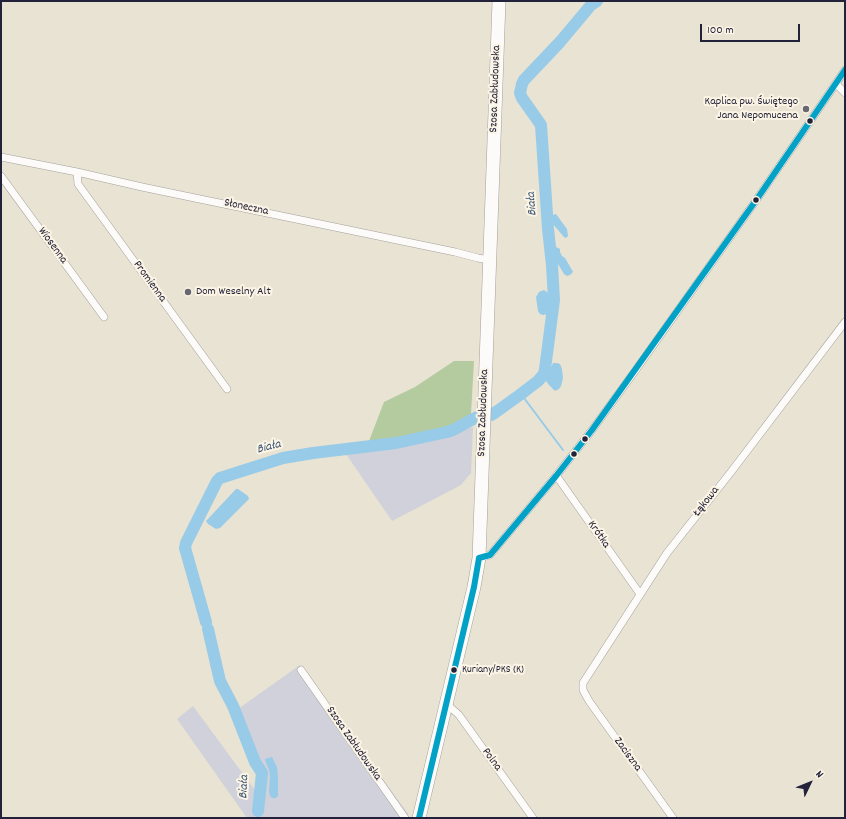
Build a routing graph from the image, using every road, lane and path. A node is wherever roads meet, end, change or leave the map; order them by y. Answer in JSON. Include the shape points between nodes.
{"nodes":[{"id":1,"x":499,"y":1,"type":"edge"},
{"id":2,"x":845,"y":70,"type":"edge"},
{"id":3,"x":836,"y":84,"type":"junction"},
{"id":4,"x":845,"y":93,"type":"edge"},
{"id":5,"x":1,"y":157,"type":"edge"},
{"id":6,"x":77,"y":172,"type":"junction"},
{"id":7,"x":1,"y":176,"type":"edge"},
{"id":8,"x":490,"y":258,"type":"junction"},
{"id":9,"x":104,"y":317,"type":"dead end"},
{"id":10,"x":845,"y":322,"type":"edge"},
{"id":11,"x":227,"y":389,"type":"dead end"},
{"id":12,"x":556,"y":476,"type":"junction"},
{"id":13,"x":479,"y":558,"type":"junction"},
{"id":14,"x":640,"y":594,"type":"junction"},
{"id":15,"x":301,"y":670,"type":"dead end"},
{"id":16,"x":583,"y":690,"type":"joint"},
{"id":17,"x":445,"y":707,"type":"junction"},
{"id":18,"x":405,"y":818,"type":"edge"},
{"id":19,"x":419,"y":818,"type":"edge"},
{"id":20,"x":533,"y":818,"type":"edge"},
{"id":21,"x":673,"y":818,"type":"edge"}],
"edges":[{"from":1,"to":8,"type":"highway","name":"Szosa Zabłudowska"},
{"from":2,"to":3,"type":"street"},
{"from":3,"to":4,"type":"street"},
{"from":3,"to":12,"type":"street","via":[[635,371]]},
{"from":5,"to":6,"type":"street","name":"Słoneczna"},
{"from":6,"to":8,"type":"street","name":"Słoneczna","via":[[478,258]]},
{"from":6,"to":11,"type":"street","name":"Promienna","via":[[78,184]]},
{"from":7,"to":9,"type":"street","name":"Wiosenna"},
{"from":8,"to":13,"type":"highway","name":"Szosa Zabłudowska"},
{"from":10,"to":14,"type":"street","name":"Łąkowa","via":[[667,553]]},
{"from":12,"to":13,"type":"street","via":[[490,555]]},
{"from":12,"to":14,"type":"street","name":"Krótka"},
{"from":13,"to":17,"type":"highway","name":"Szosa Zabłudowska"},
{"from":14,"to":16,"type":"street","name":"Łąkowa","via":[[583,683]]},
{"from":15,"to":18,"type":"street","name":"Szosa Zabłudowska"},
{"from":16,"to":21,"type":"street","name":"Zaciszna"},
{"from":17,"to":19,"type":"highway","name":"Szosa Zabłudowska"},
{"from":17,"to":20,"type":"street","name":"Polna","via":[[450,707],[459,716]]}]}
